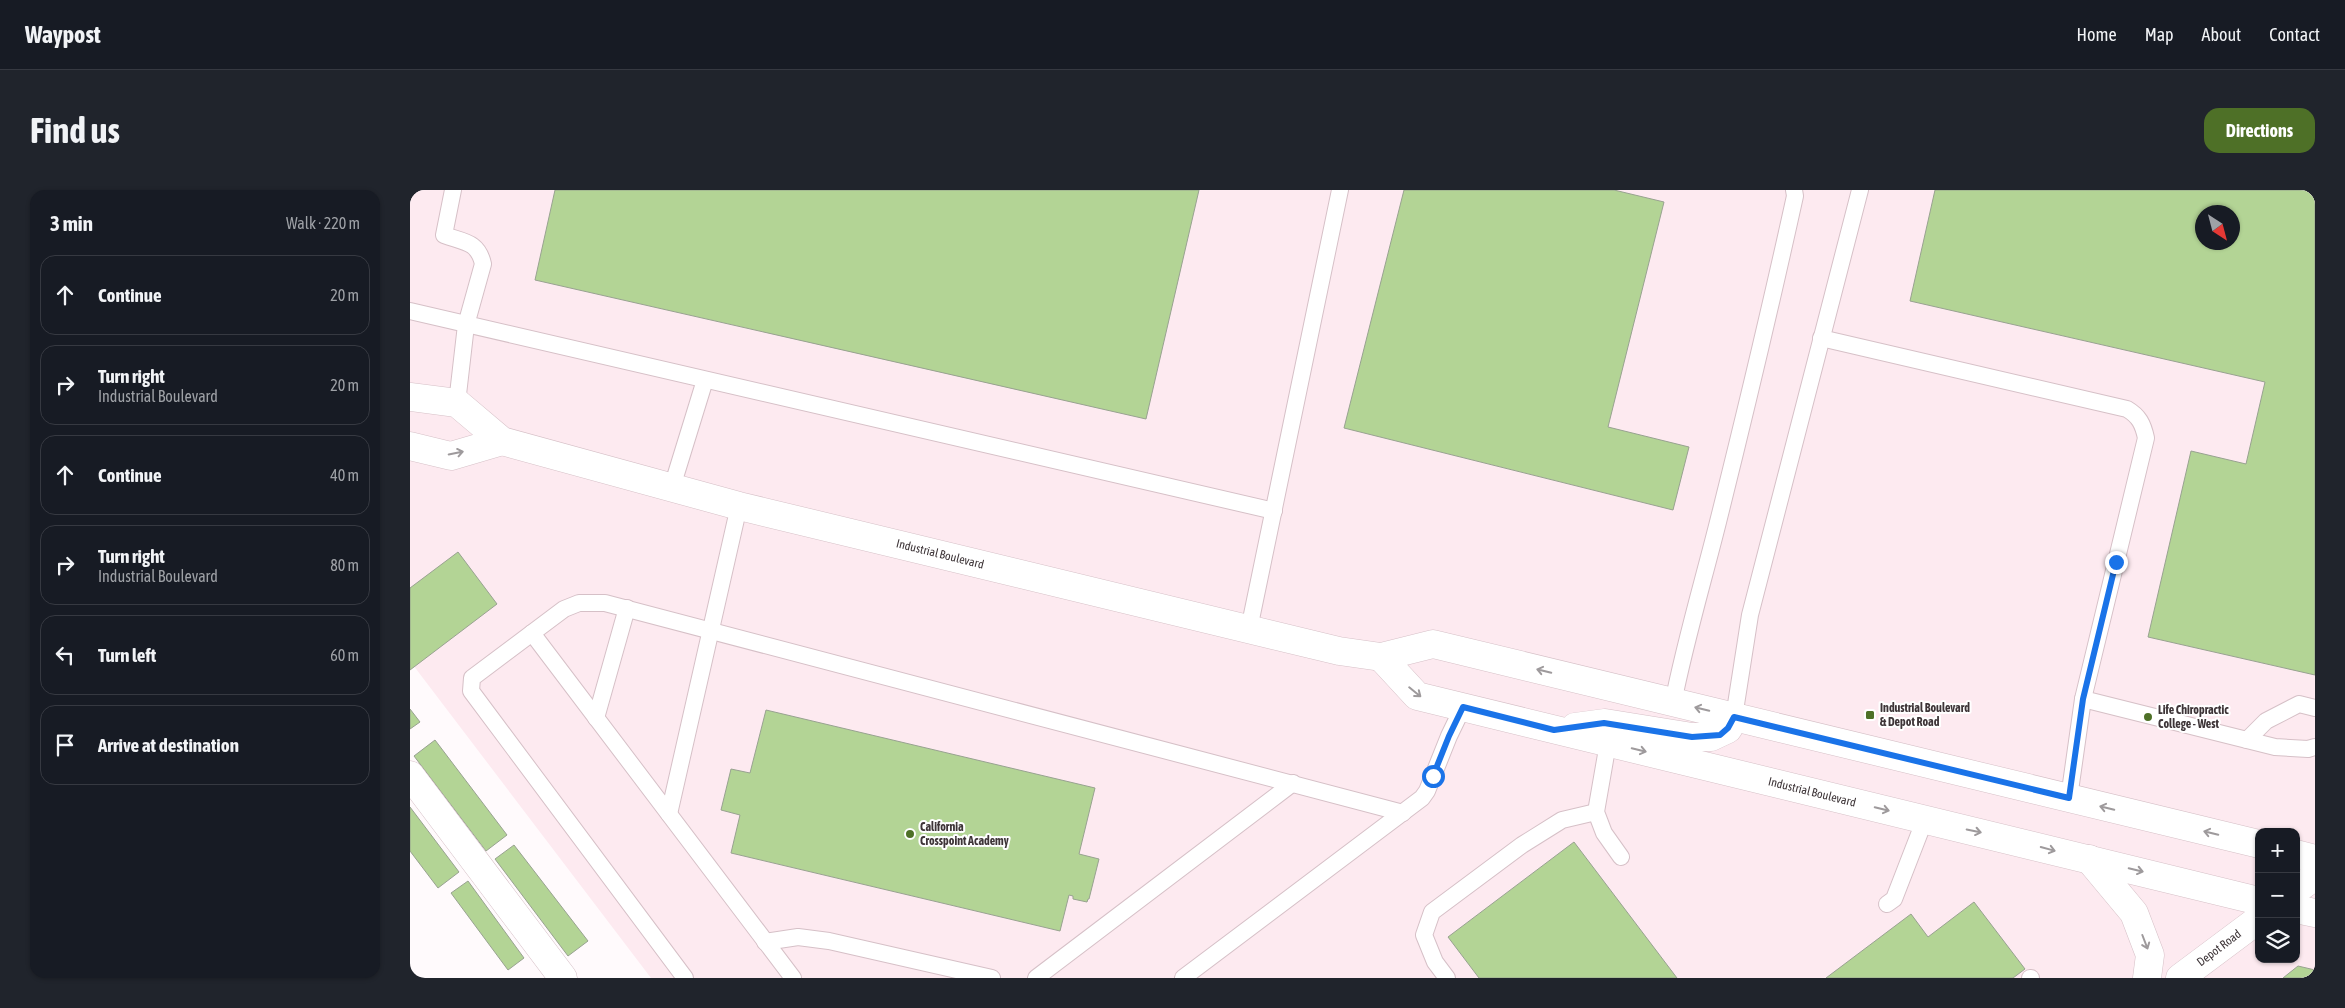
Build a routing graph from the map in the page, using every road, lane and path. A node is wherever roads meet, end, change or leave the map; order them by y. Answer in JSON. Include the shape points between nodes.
{"nodes":[{"id":1,"x":453,"y":190,"type":"edge"},
{"id":2,"x":1340,"y":190,"type":"edge"},
{"id":3,"x":1794,"y":190,"type":"edge"},
{"id":4,"x":1860,"y":190,"type":"edge"},
{"id":5,"x":410,"y":311,"type":"edge"},
{"id":6,"x":466,"y":325,"type":"junction"},
{"id":7,"x":1821,"y":338,"type":"junction"},
{"id":8,"x":705,"y":380,"type":"junction"},
{"id":9,"x":410,"y":397,"type":"edge"},
{"id":10,"x":457,"y":403,"type":"junction"},
{"id":11,"x":502,"y":441,"type":"junction"},
{"id":12,"x":410,"y":446,"type":"edge"},
{"id":13,"x":672,"y":487,"type":"junction"},
{"id":14,"x":739,"y":506,"type":"junction"},
{"id":15,"x":1274,"y":511,"type":"junction"},
{"id":16,"x":627,"y":608,"type":"junction"},
{"id":17,"x":1249,"y":629,"type":"junction"},
{"id":18,"x":711,"y":630,"type":"junction"},
{"id":19,"x":532,"y":633,"type":"junction"},
{"id":20,"x":1381,"y":657,"type":"junction"},
{"id":21,"x":2083,"y":699,"type":"junction"},
{"id":22,"x":1673,"y":702,"type":"junction"},
{"id":23,"x":1463,"y":707,"type":"junction"},
{"id":24,"x":2315,"y":708,"type":"edge"},
{"id":25,"x":1734,"y":717,"type":"junction"},
{"id":26,"x":596,"y":718,"type":"junction"},
{"id":27,"x":1554,"y":730,"type":"junction"},
{"id":28,"x":2248,"y":740,"type":"junction"},
{"id":29,"x":1608,"y":743,"type":"junction"},
{"id":30,"x":2315,"y":747,"type":"edge"},
{"id":31,"x":410,"y":775,"type":"edge"},
{"id":32,"x":1293,"y":783,"type":"junction"},
{"id":33,"x":2069,"y":798,"type":"junction"},
{"id":34,"x":1596,"y":812,"type":"junction"},
{"id":35,"x":1403,"y":813,"type":"junction"},
{"id":36,"x":669,"y":814,"type":"junction"},
{"id":37,"x":1925,"y":819,"type":"junction"},
{"id":38,"x":2255,"y":843,"type":"edge"},
{"id":39,"x":2300,"y":855,"type":"edge"},
{"id":40,"x":1621,"y":857,"type":"dead end"},
{"id":41,"x":2089,"y":859,"type":"junction"},
{"id":42,"x":2315,"y":859,"type":"edge"},
{"id":43,"x":2315,"y":876,"type":"edge"},
{"id":44,"x":2300,"y":887,"type":"edge"},
{"id":45,"x":2255,"y":899,"type":"edge"},
{"id":46,"x":1887,"y":904,"type":"dead end"},
{"id":47,"x":2300,"y":910,"type":"edge"},
{"id":48,"x":2315,"y":913,"type":"edge"},
{"id":49,"x":2255,"y":922,"type":"edge"},
{"id":50,"x":765,"y":942,"type":"junction"},
{"id":51,"x":563,"y":978,"type":"edge"},
{"id":52,"x":685,"y":978,"type":"edge"},
{"id":53,"x":793,"y":978,"type":"edge"},
{"id":54,"x":992,"y":978,"type":"edge"},
{"id":55,"x":1036,"y":978,"type":"edge"},
{"id":56,"x":1183,"y":978,"type":"edge"},
{"id":57,"x":1447,"y":978,"type":"edge"},
{"id":58,"x":2147,"y":978,"type":"edge"},
{"id":59,"x":2180,"y":978,"type":"edge"}],
"edges":[{"from":1,"to":6,"type":"lane","via":[[444,236],[476,246],[483,264]]},
{"from":2,"to":15,"type":"lane"},
{"from":3,"to":22,"type":"lane","via":[[1757,366]]},
{"from":4,"to":7,"type":"lane"},
{"from":5,"to":6,"type":"lane"},
{"from":6,"to":8,"type":"lane"},
{"from":6,"to":10,"type":"lane"},
{"from":7,"to":21,"type":"lane","via":[[2126,409],[2136,415],[2144,427],[2146,438]]},
{"from":7,"to":25,"type":"lane","via":[[1750,615]]},
{"from":8,"to":13,"type":"lane"},
{"from":8,"to":15,"type":"lane"},
{"from":9,"to":10,"type":"main road"},
{"from":10,"to":11,"type":"main road","name":"Industrial Boulevard"},
{"from":12,"to":11,"type":"main road","one_way":true,"via":[[451,456]]},
{"from":11,"to":13,"type":"main road","name":"Industrial Boulevard"},
{"from":13,"to":14,"type":"main road","name":"Industrial Boulevard"},
{"from":14,"to":17,"type":"main road","name":"Industrial Boulevard"},
{"from":14,"to":18,"type":"lane"},
{"from":15,"to":17,"type":"lane"},
{"from":16,"to":18,"type":"lane"},
{"from":16,"to":19,"type":"lane","via":[[579,602]]},
{"from":16,"to":26,"type":"lane"},
{"from":17,"to":20,"type":"main road","name":"Industrial Boulevard","via":[[1339,651]]},
{"from":18,"to":32,"type":"lane"},
{"from":18,"to":36,"type":"lane"},
{"from":19,"to":26,"type":"lane"},
{"from":19,"to":52,"type":"lane","via":[[472,678],[473,696]]},
{"from":22,"to":20,"type":"main road","name":"Industrial Boulevard","one_way":true,"via":[[1433,644]]},
{"from":20,"to":23,"type":"main road","name":"Industrial Boulevard","one_way":true,"via":[[1417,696]]},
{"from":21,"to":28,"type":"lane"},
{"from":21,"to":33,"type":"lane"},
{"from":25,"to":22,"type":"main road","name":"Industrial Boulevard","one_way":true},
{"from":23,"to":27,"type":"main road","name":"Industrial Boulevard"},
{"from":23,"to":35,"type":"lane","via":[[1427,791]]},
{"from":24,"to":28,"type":"lane","via":[[2299,704],[2266,721]]},
{"from":25,"to":27,"type":"main road","via":[[1728,728],[1711,737],[1604,723]]},
{"from":25,"to":33,"type":"main road","name":"Industrial Boulevard"},
{"from":26,"to":36,"type":"lane"},
{"from":27,"to":29,"type":"main road","name":"Industrial Boulevard"},
{"from":28,"to":30,"type":"lane","via":[[2276,747]]},
{"from":29,"to":34,"type":"lane"},
{"from":29,"to":37,"type":"main road","name":"Industrial Boulevard","one_way":true},
{"from":31,"to":51,"type":"main road"},
{"from":32,"to":35,"type":"lane"},
{"from":32,"to":55,"type":"lane"},
{"from":38,"to":33,"type":"main road","name":"Industrial Boulevard","one_way":true},
{"from":34,"to":40,"type":"lane","via":[[1604,833]]},
{"from":34,"to":57,"type":"lane","via":[[1562,820],[1522,845],[1432,912],[1424,935],[1435,962]]},
{"from":35,"to":56,"type":"lane"},
{"from":36,"to":50,"type":"lane"},
{"from":37,"to":41,"type":"main road","name":"Industrial Boulevard","one_way":true},
{"from":37,"to":46,"type":"lane","via":[[1894,899]]},
{"from":39,"to":42,"type":"main road"},
{"from":41,"to":45,"type":"main road","name":"Industrial Boulevard","one_way":true},
{"from":41,"to":58,"type":"main road","one_way":true,"via":[[2134,913],[2150,955]]},
{"from":43,"to":44,"type":"main road"},
{"from":47,"to":48,"type":"main road"},
{"from":49,"to":59,"type":"main road","name":"Depot Road"},
{"from":50,"to":53,"type":"lane"},
{"from":50,"to":54,"type":"lane","via":[[798,937],[829,941]]}]}
